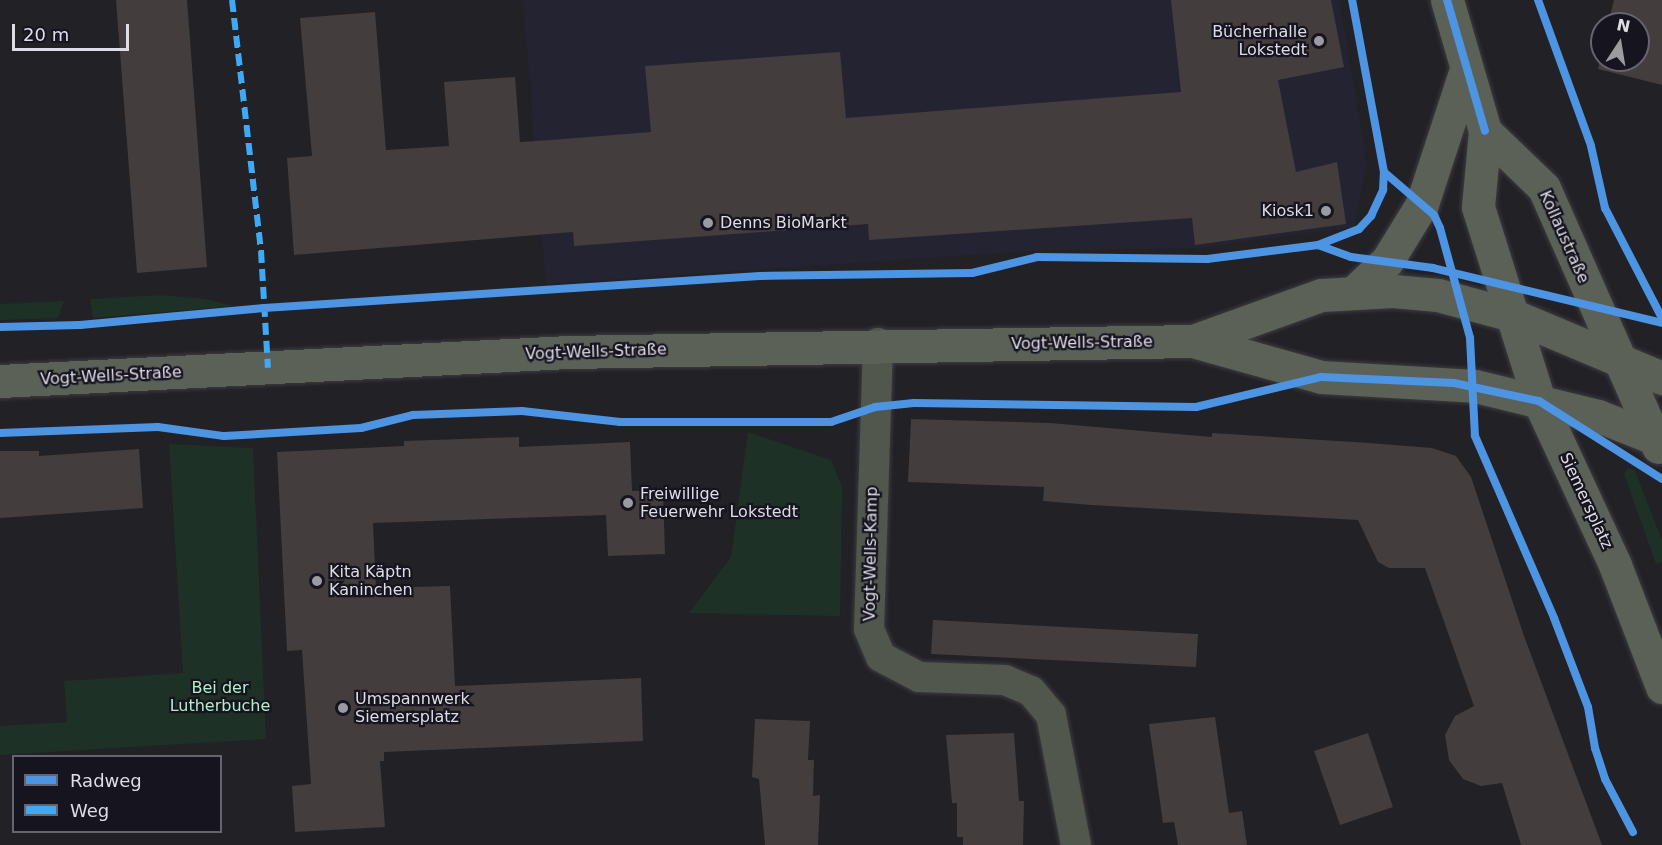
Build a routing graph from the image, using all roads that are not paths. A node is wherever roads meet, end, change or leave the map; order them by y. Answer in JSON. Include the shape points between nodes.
{"nodes":[{"id":1,"x":1447,"y":0,"type":"edge"},
{"id":2,"x":1466,"y":69,"type":"junction"},
{"id":3,"x":1485,"y":131,"type":"junction"},
{"id":4,"x":1355,"y":291,"type":"junction"},
{"id":5,"x":1593,"y":306,"type":"junction"},
{"id":6,"x":1512,"y":315,"type":"junction"},
{"id":7,"x":1574,"y":340,"type":"junction"},
{"id":8,"x":1193,"y":341,"type":"junction"},
{"id":9,"x":878,"y":344,"type":"junction"},
{"id":10,"x":1618,"y":359,"type":"junction"},
{"id":11,"x":1662,"y":378,"type":"edge"},
{"id":12,"x":0,"y":381,"type":"edge"},
{"id":13,"x":1535,"y":386,"type":"junction"},
{"id":14,"x":1659,"y":445,"type":"edge"},
{"id":15,"x":1662,"y":687,"type":"edge"},
{"id":16,"x":1076,"y":845,"type":"edge"}],
"edges":[{"from":1,"to":2,"type":"main road","name":"Kollaustraße"},
{"from":2,"to":3,"type":"main road","name":"Kollaustraße"},
{"from":2,"to":4,"type":"main road","via":[[1422,204],[1387,261]]},
{"from":3,"to":5,"type":"main road","name":"Kollaustraße","via":[[1544,188]]},
{"from":3,"to":6,"type":"main road","name":"Kollaustraße","via":[[1478,207]]},
{"from":4,"to":6,"type":"main road","name":"Vogt-Wells-Straße","via":[[1438,295]]},
{"from":4,"to":8,"type":"main road","name":"Vogt-Wells-Straße","via":[[1322,295]]},
{"from":5,"to":7,"type":"main road"},
{"from":5,"to":10,"type":"main road","name":"Kollaustraße"},
{"from":6,"to":7,"type":"main road","name":"Vogt-Wells-Straße"},
{"from":6,"to":13,"type":"main road","name":"Siemersplatz"},
{"from":7,"to":10,"type":"main road","name":"Vogt-Wells-Straße"},
{"from":7,"to":13,"type":"main road"},
{"from":8,"to":9,"type":"main road","name":"Vogt-Wells-Straße"},
{"from":8,"to":13,"type":"main road","name":"Vogt-Wells-Straße","via":[[1321,377]]},
{"from":9,"to":12,"type":"main road","name":"Vogt-Wells-Straße","via":[[567,352]]},
{"from":9,"to":16,"type":"street","name":"Vogt-Wells-Kamp","via":[[869,629],[882,657],[919,677],[1005,680],[1031,691],[1051,715]]},
{"from":10,"to":11,"type":"main road","name":"Vogt-Wells-Straße"},
{"from":10,"to":14,"type":"main road"},
{"from":13,"to":14,"type":"main road"},
{"from":13,"to":15,"type":"main road","name":"Siemersplatz","via":[[1615,565]]}]}
